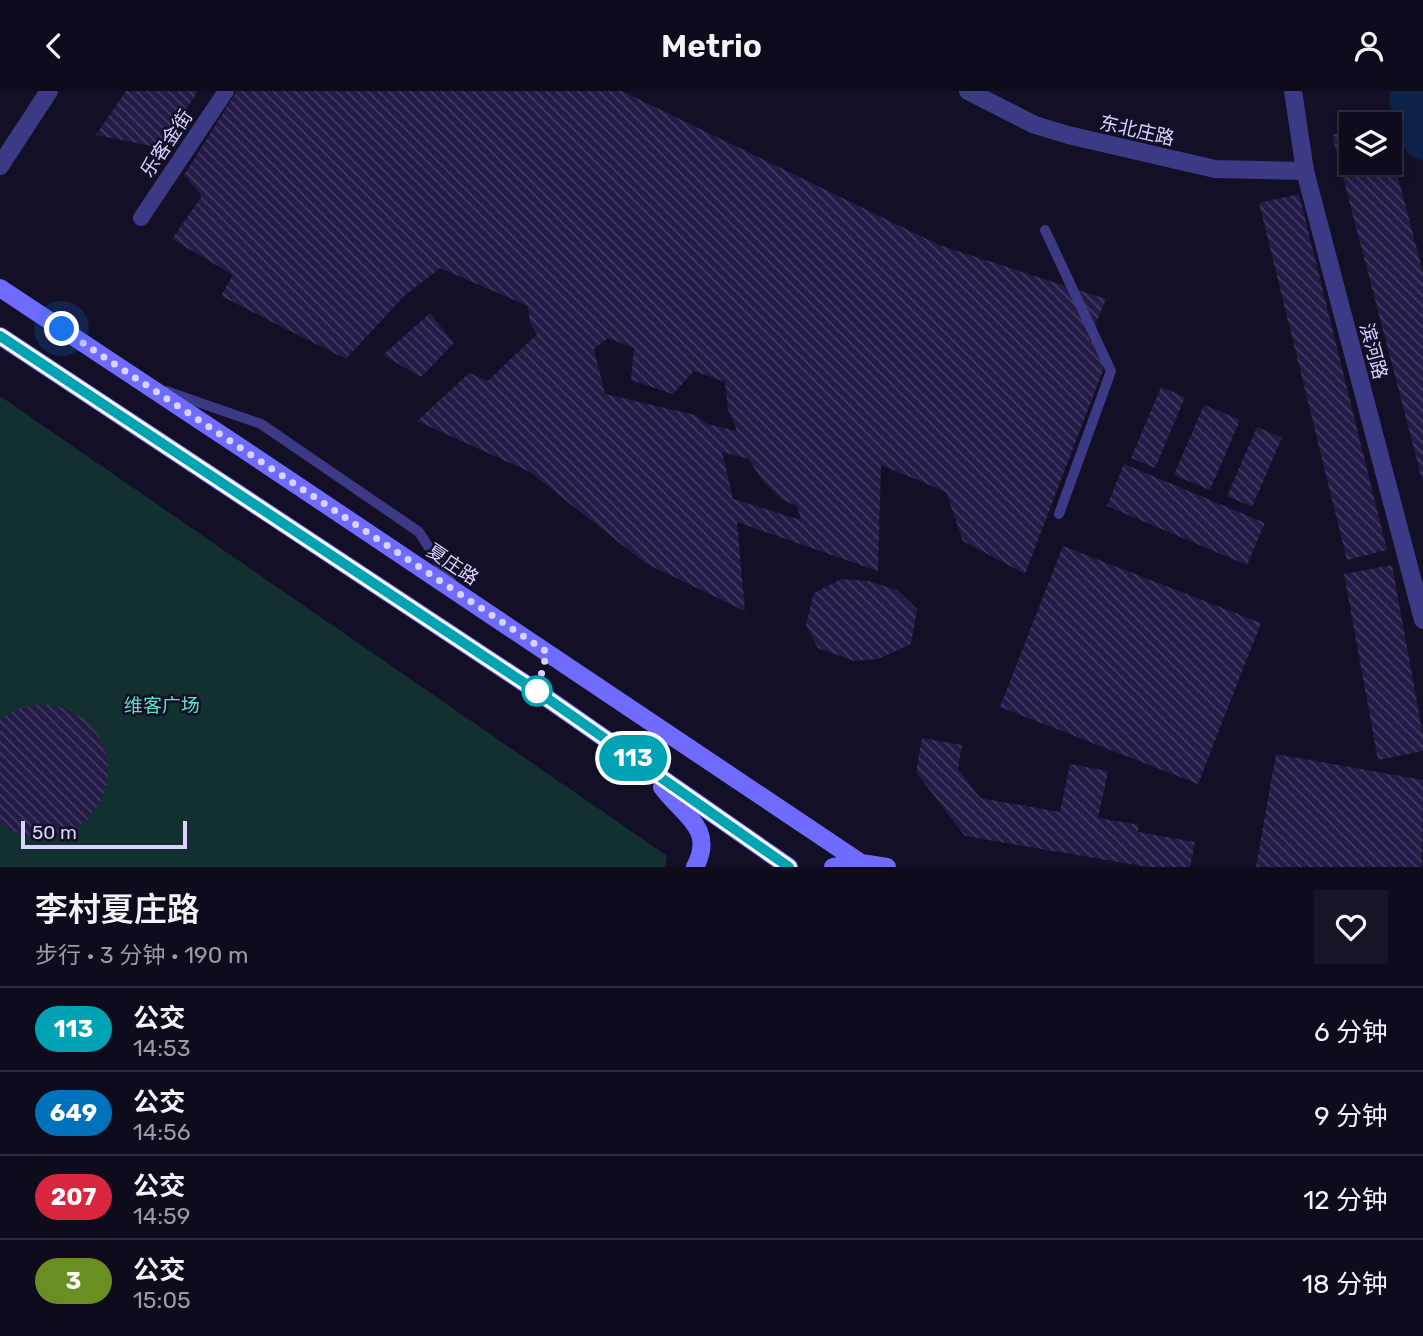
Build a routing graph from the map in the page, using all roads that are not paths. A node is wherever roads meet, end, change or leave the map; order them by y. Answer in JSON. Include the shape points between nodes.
{"nodes":[{"id":1,"x":49,"y":91,"type":"edge"},
{"id":2,"x":226,"y":91,"type":"edge"},
{"id":3,"x":968,"y":91,"type":"edge"},
{"id":4,"x":1293,"y":91,"type":"edge"},
{"id":5,"x":0,"y":166,"type":"edge"},
{"id":6,"x":1305,"y":171,"type":"junction"},
{"id":7,"x":141,"y":218,"type":"dead end"},
{"id":8,"x":1045,"y":229,"type":"dead end"},
{"id":9,"x":0,"y":288,"type":"edge"},
{"id":10,"x":0,"y":336,"type":"edge"},
{"id":11,"x":144,"y":383,"type":"junction"},
{"id":12,"x":1059,"y":514,"type":"dead end"},
{"id":13,"x":458,"y":593,"type":"junction"},
{"id":14,"x":1423,"y":620,"type":"edge"},
{"id":15,"x":650,"y":770,"type":"junction"},
{"id":16,"x":861,"y":865,"type":"edge"},
{"id":17,"x":695,"y":867,"type":"edge"},
{"id":18,"x":789,"y":867,"type":"edge"},
{"id":19,"x":833,"y":867,"type":"edge"},
{"id":20,"x":886,"y":867,"type":"edge"}],
"edges":[{"from":1,"to":5,"type":"street"},
{"from":2,"to":7,"type":"street","name":"乐客金街"},
{"from":3,"to":6,"type":"street","name":"东北庄路","via":[[1035,125],[1068,135],[1215,169]]},
{"from":4,"to":6,"type":"street","name":"滨河路"},
{"from":6,"to":14,"type":"street","name":"滨河路"},
{"from":8,"to":12,"type":"lane","via":[[1111,371]]},
{"from":9,"to":11,"type":"main road","name":"夏庄路"},
{"from":10,"to":15,"type":"main road"},
{"from":11,"to":13,"type":"main road","name":"夏庄路"},
{"from":11,"to":13,"type":"lane","via":[[261,424],[419,532]]},
{"from":13,"to":16,"type":"main road","name":"夏庄路"},
{"from":15,"to":17,"type":"main road","via":[[703,838]]},
{"from":15,"to":18,"type":"main road"},
{"from":16,"to":19,"type":"main road"},
{"from":16,"to":20,"type":"main road","name":"夏庄路"}]}
